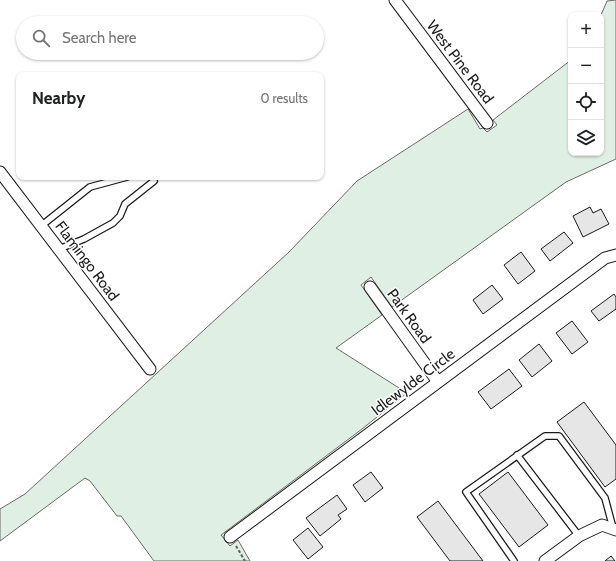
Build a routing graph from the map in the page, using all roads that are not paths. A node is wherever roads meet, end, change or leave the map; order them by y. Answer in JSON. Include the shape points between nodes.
{"nodes":[{"id":1,"x":395,"y":0,"type":"edge"},
{"id":2,"x":487,"y":123,"type":"dead end"},
{"id":3,"x":0,"y":172,"type":"edge"},
{"id":4,"x":117,"y":180,"type":"edge"},
{"id":5,"x":154,"y":181,"type":"dead end"},
{"id":6,"x":41,"y":226,"type":"junction"},
{"id":7,"x":59,"y":249,"type":"junction"},
{"id":8,"x":616,"y":255,"type":"edge"},
{"id":9,"x":370,"y":287,"type":"dead end"},
{"id":10,"x":150,"y":369,"type":"dead end"},
{"id":11,"x":438,"y":382,"type":"junction"},
{"id":12,"x":517,"y":455,"type":"junction"},
{"id":13,"x":614,"y":529,"type":"edge"},
{"id":14,"x":579,"y":536,"type":"junction"},
{"id":15,"x":230,"y":537,"type":"road end"},
{"id":16,"x":514,"y":561,"type":"edge"},
{"id":17,"x":545,"y":561,"type":"edge"}],
"edges":[{"from":1,"to":2,"type":"street","name":"West Pine Road"},
{"from":3,"to":6,"type":"street","name":"Flamingo Road"},
{"from":4,"to":6,"type":"lane","via":[[90,187]]},
{"from":5,"to":7,"type":"lane","via":[[125,204],[120,216],[113,223]]},
{"from":6,"to":7,"type":"street","name":"Flamingo Road"},
{"from":7,"to":10,"type":"street","name":"Flamingo Road"},
{"from":8,"to":11,"type":"street","name":"Idlewylde Circle","via":[[605,258]]},
{"from":9,"to":11,"type":"street","name":"Park Road"},
{"from":11,"to":15,"type":"street","name":"Idlewylde Circle"},
{"from":12,"to":13,"type":"lane","via":[[545,436],[559,436],[605,498]]},
{"from":12,"to":14,"type":"lane"},
{"from":12,"to":16,"type":"lane","via":[[466,492]]},
{"from":13,"to":14,"type":"street","via":[[602,525]]},
{"from":14,"to":17,"type":"street"}]}
